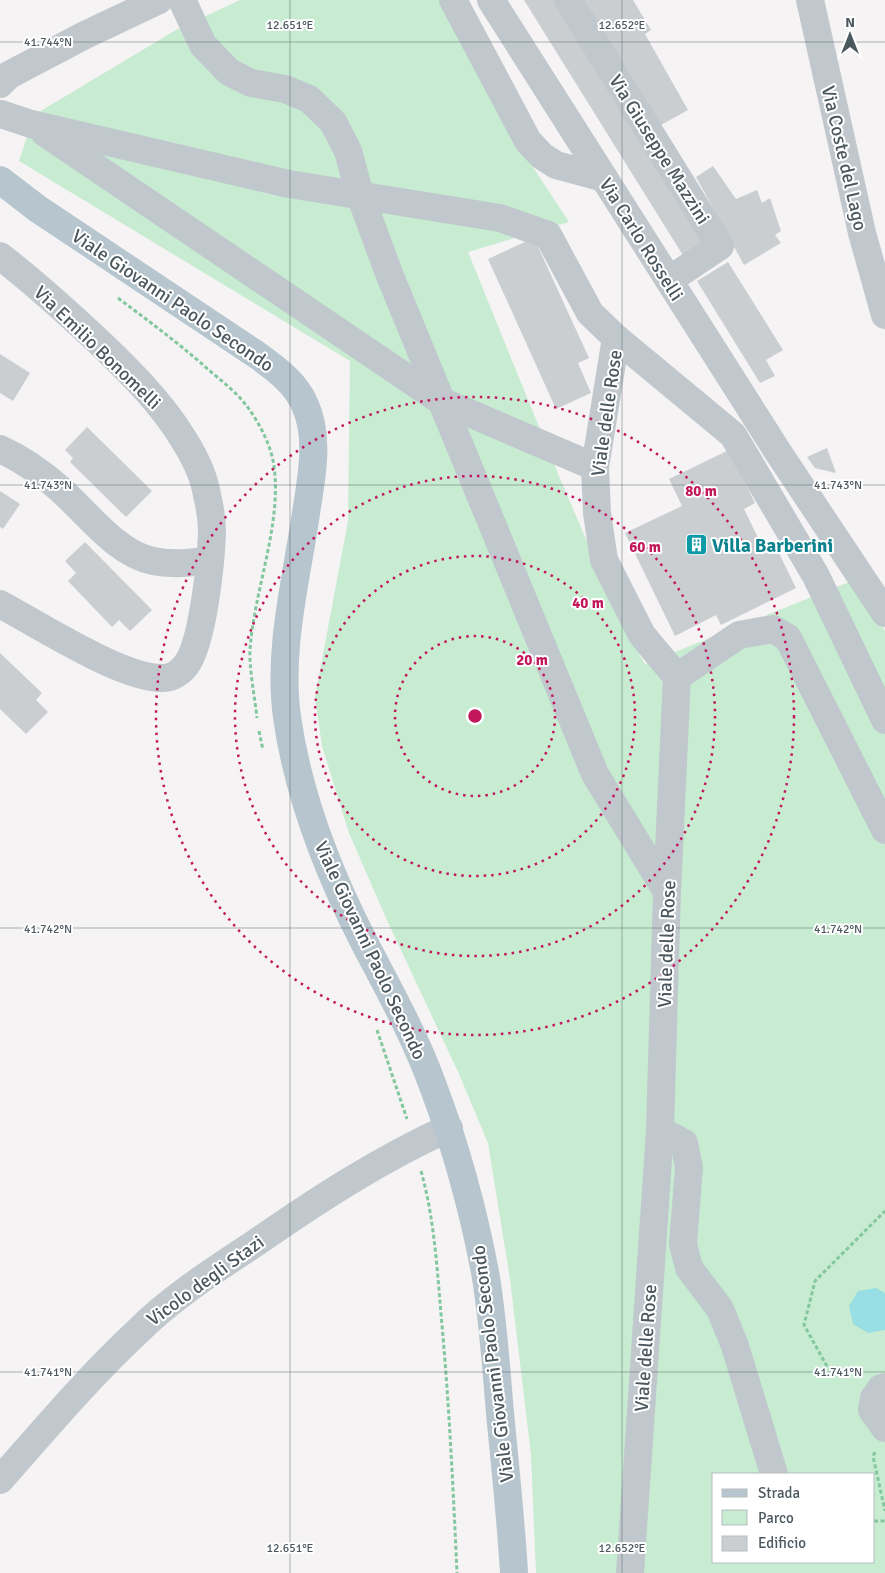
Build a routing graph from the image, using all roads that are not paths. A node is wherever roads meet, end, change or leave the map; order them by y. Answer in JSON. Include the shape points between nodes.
{"nodes":[{"id":1,"x":159,"y":0,"type":"edge"},
{"id":2,"x":182,"y":0,"type":"edge"},
{"id":3,"x":453,"y":0,"type":"edge"},
{"id":4,"x":491,"y":0,"type":"edge"},
{"id":5,"x":568,"y":0,"type":"edge"},
{"id":6,"x":810,"y":0,"type":"edge"},
{"id":7,"x":3,"y":79,"type":"edge"},
{"id":8,"x":1,"y":117,"type":"edge"},
{"id":9,"x":31,"y":124,"type":"junction"},
{"id":10,"x":604,"y":178,"type":"junction"},
{"id":11,"x":0,"y":180,"type":"edge"},
{"id":12,"x":360,"y":196,"type":"junction"},
{"id":13,"x":0,"y":256,"type":"edge"},
{"id":14,"x":669,"y":280,"type":"junction"},
{"id":15,"x":885,"y":315,"type":"edge"},
{"id":16,"x":616,"y":338,"type":"junction"},
{"id":17,"x":442,"y":401,"type":"junction"},
{"id":18,"x":0,"y":449,"type":"edge"},
{"id":19,"x":594,"y":467,"type":"junction"},
{"id":20,"x":210,"y":560,"type":"junction"},
{"id":21,"x":0,"y":604,"type":"edge"},
{"id":22,"x":885,"y":614,"type":"edge"},
{"id":23,"x":677,"y":677,"type":"junction"},
{"id":24,"x":885,"y":720,"type":"edge"},
{"id":25,"x":885,"y":830,"type":"edge"},
{"id":26,"x":667,"y":892,"type":"junction"},
{"id":27,"x":449,"y":1128,"type":"junction"},
{"id":28,"x":660,"y":1130,"type":"junction"},
{"id":29,"x":875,"y":1381,"type":"edge"},
{"id":30,"x":885,"y":1428,"type":"edge"},
{"id":31,"x":774,"y":1473,"type":"edge"},
{"id":32,"x":0,"y":1480,"type":"edge"},
{"id":33,"x":514,"y":1573,"type":"edge"},
{"id":34,"x":630,"y":1573,"type":"edge"}],
"edges":[{"from":1,"to":7,"type":"street"},
{"from":2,"to":12,"type":"street","via":[[203,45],[229,72],[251,83],[309,99],[332,122],[348,151]]},
{"from":3,"to":10,"type":"street","via":[[528,141],[556,165]]},
{"from":4,"to":10,"type":"street","name":"Via Carlo Rosselli"},
{"from":5,"to":14,"type":"street","name":"Via Giuseppe Mazzini","via":[[720,246]]},
{"from":6,"to":15,"type":"street","name":"Via Coste del Lago","via":[[862,233]]},
{"from":7,"to":8,"type":"street"},
{"from":8,"to":9,"type":"street"},
{"from":9,"to":12,"type":"street","via":[[289,184]]},
{"from":9,"to":17,"type":"street"},
{"from":10,"to":14,"type":"street","name":"Via Carlo Rosselli"},
{"from":11,"to":27,"type":"main road","name":"Viale Giovanni Paolo Secondo","via":[[38,209],[257,355],[287,379],[306,407],[312,431],[311,476],[284,675],[292,743],[316,830],[331,870],[412,1035]]},
{"from":12,"to":16,"type":"street","via":[[500,218],[548,235],[590,313]]},
{"from":12,"to":17,"type":"street"},
{"from":13,"to":20,"type":"street","name":"Via Emilio Bonomelli","via":[[62,308],[138,380],[176,427],[196,462],[206,489],[212,532]]},
{"from":14,"to":22,"type":"street","name":"Via Carlo Rosselli","via":[[794,478]]},
{"from":16,"to":19,"type":"street","name":"Viale delle Rose"},
{"from":16,"to":24,"type":"street","via":[[733,435],[816,576]]},
{"from":17,"to":19,"type":"street"},
{"from":17,"to":26,"type":"street","via":[[595,774]]},
{"from":18,"to":20,"type":"street","via":[[46,477],[106,533],[133,553],[152,561],[174,564]]},
{"from":19,"to":23,"type":"street","name":"Viale delle Rose","via":[[604,560],[642,635]]},
{"from":20,"to":21,"type":"street","name":"Via Emilio Bonomelli","via":[[204,609],[193,651],[181,671],[165,678],[132,672],[106,661]]},
{"from":23,"to":25,"type":"street","via":[[739,635],[773,629],[788,638]]},
{"from":23,"to":26,"type":"street","name":"Viale delle Rose"},
{"from":26,"to":28,"type":"street","name":"Viale delle Rose"},
{"from":27,"to":32,"type":"street","name":"Vicolo degli Stazi","via":[[390,1156],[351,1180],[168,1304],[93,1375]]},
{"from":27,"to":33,"type":"main road","name":"Viale Giovanni Paolo Secondo","via":[[485,1274]]},
{"from":28,"to":31,"type":"street","via":[[684,1143],[688,1167],[683,1244],[688,1268],[720,1309],[735,1346]]},
{"from":28,"to":34,"type":"street","name":"Viale delle Rose"},
{"from":29,"to":30,"type":"street","via":[[880,1388],[872,1410]]}]}
